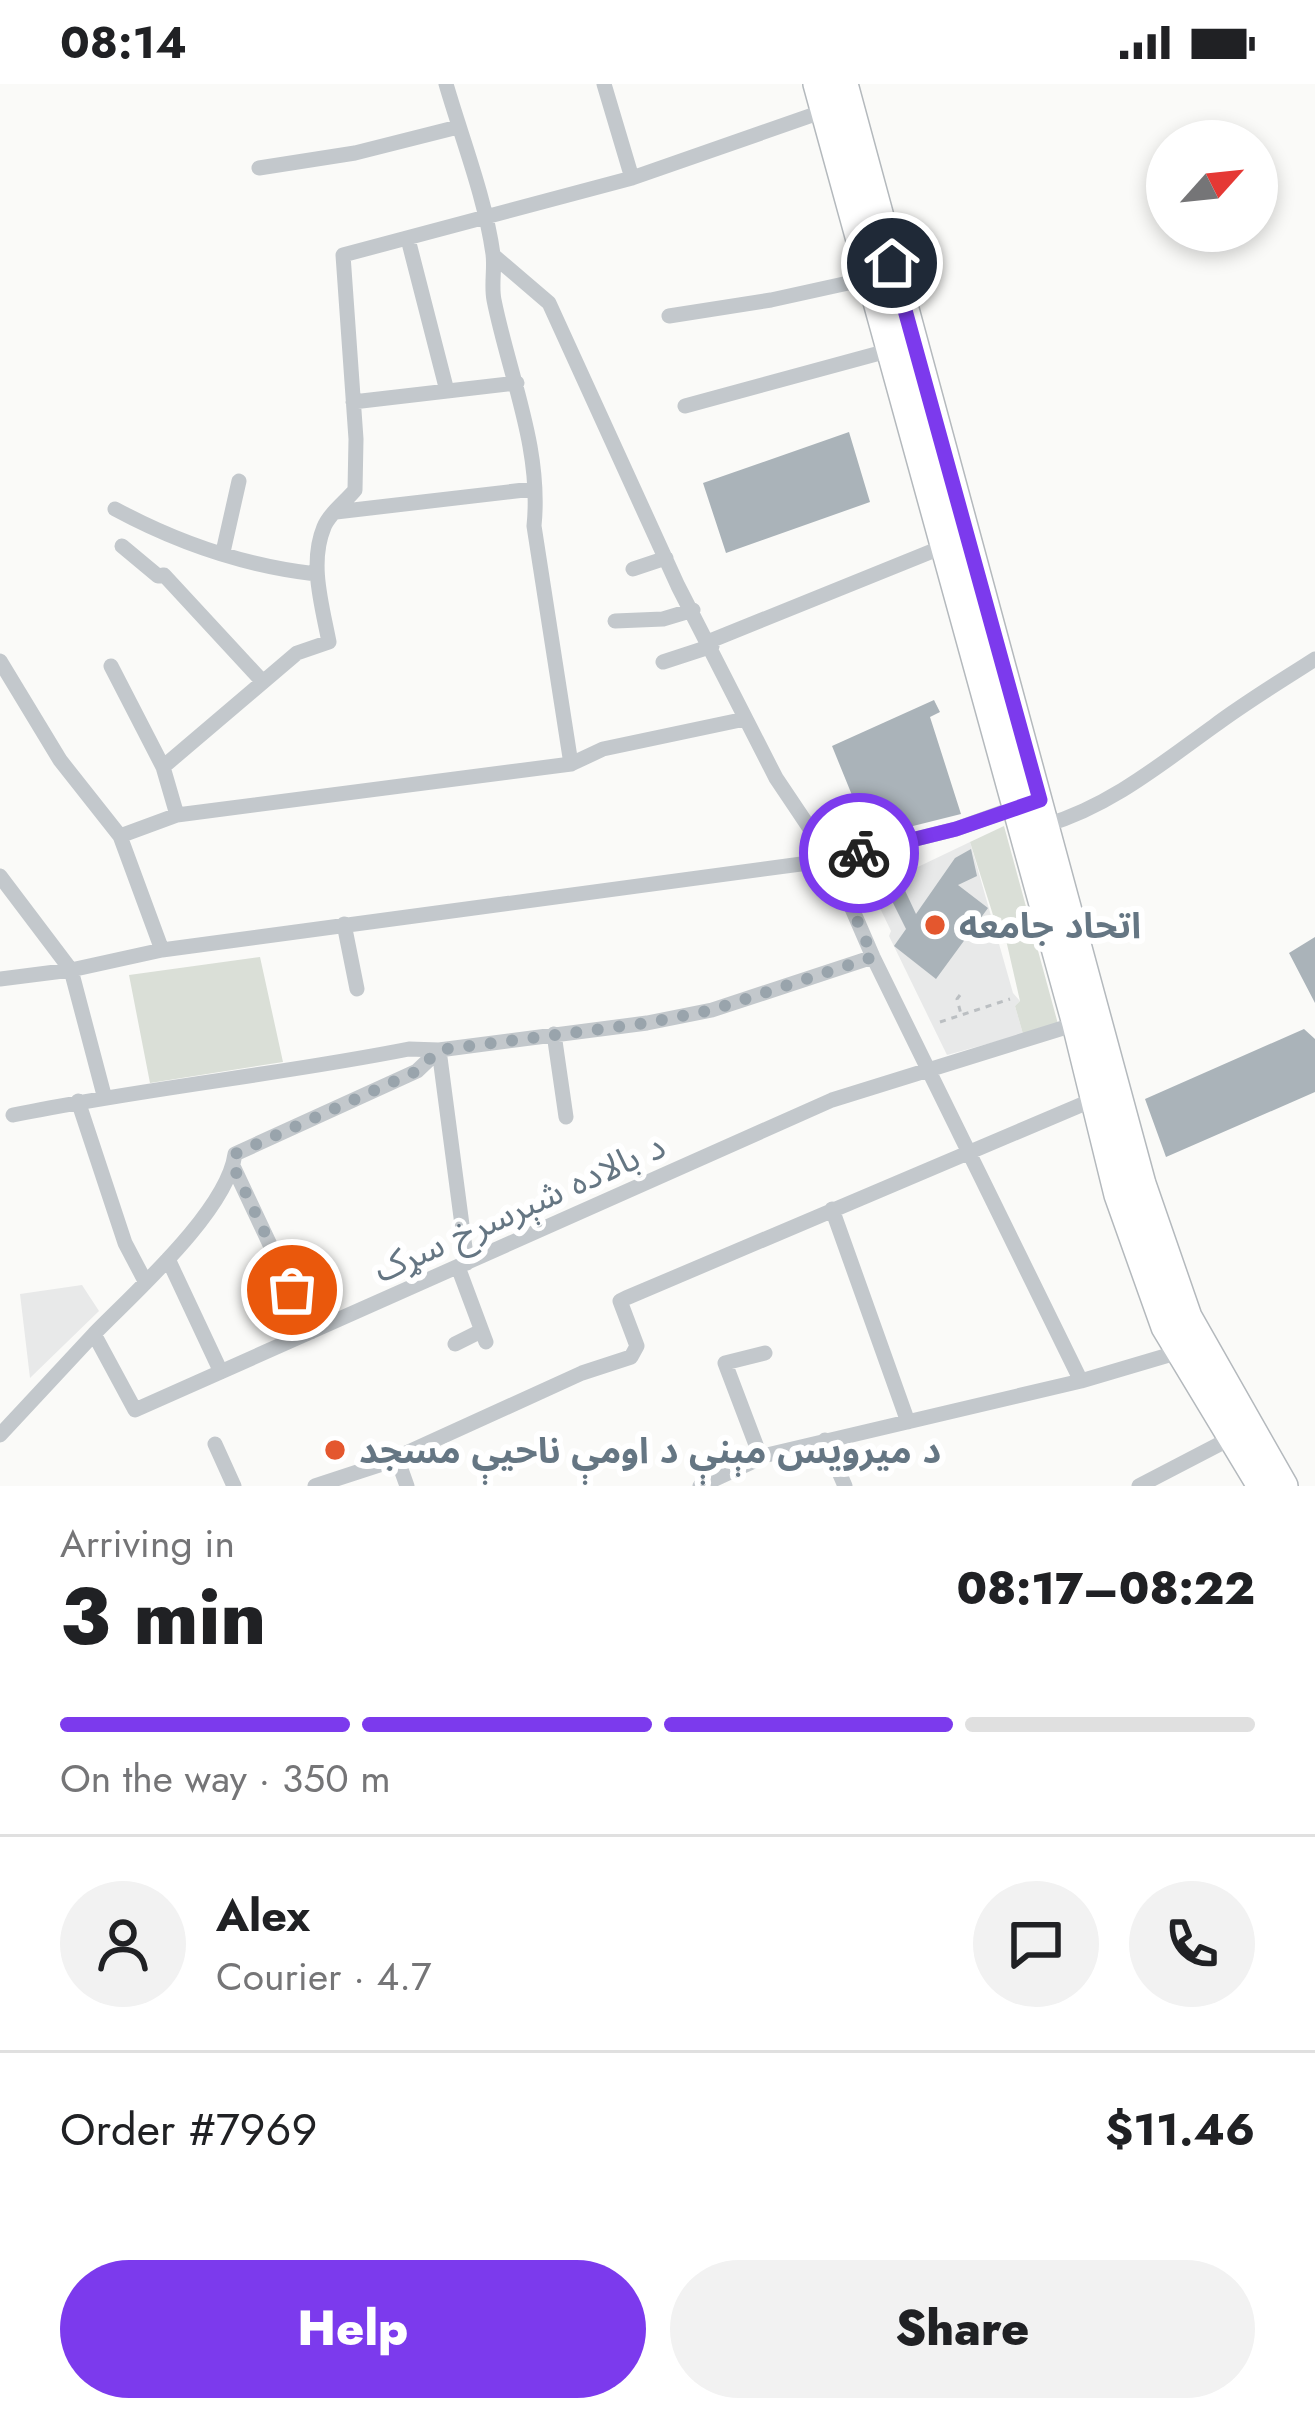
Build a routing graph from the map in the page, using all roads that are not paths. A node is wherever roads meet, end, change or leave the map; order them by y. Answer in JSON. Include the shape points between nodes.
{"nodes":[{"id":1,"x":446,"y":84,"type":"edge"},
{"id":2,"x":604,"y":84,"type":"edge"},
{"id":3,"x":844,"y":84,"type":"edge"},
{"id":4,"x":820,"y":97,"type":"edge"},
{"id":5,"x":458,"y":127,"type":"junction"},
{"id":6,"x":259,"y":168,"type":"dead end"},
{"id":7,"x":632,"y":178,"type":"junction"},
{"id":8,"x":485,"y":220,"type":"junction"},
{"id":9,"x":408,"y":239,"type":"junction"},
{"id":10,"x":494,"y":256,"type":"junction"},
{"id":11,"x":871,"y":278,"type":"junction"},
{"id":12,"x":669,"y":316,"type":"dead end"},
{"id":13,"x":891,"y":350,"type":"junction"},
{"id":14,"x":518,"y":383,"type":"junction"},
{"id":15,"x":447,"y":391,"type":"junction"},
{"id":16,"x":353,"y":402,"type":"junction"},
{"id":17,"x":685,"y":406,"type":"dead end"},
{"id":18,"x":239,"y":481,"type":"dead end"},
{"id":19,"x":533,"y":489,"type":"junction"},
{"id":20,"x":115,"y":509,"type":"dead end"},
{"id":21,"x":336,"y":512,"type":"junction"},
{"id":22,"x":122,"y":546,"type":"dead end"},
{"id":23,"x":945,"y":546,"type":"junction"},
{"id":24,"x":223,"y":552,"type":"junction"},
{"id":25,"x":666,"y":558,"type":"junction"},
{"id":26,"x":633,"y":569,"type":"dead end"},
{"id":27,"x":316,"y":574,"type":"junction"},
{"id":28,"x":693,"y":610,"type":"junction"},
{"id":29,"x":615,"y":621,"type":"dead end"},
{"id":30,"x":711,"y":643,"type":"junction"},
{"id":31,"x":1315,"y":659,"type":"edge"},
{"id":32,"x":0,"y":661,"type":"edge"},
{"id":33,"x":664,"y":662,"type":"dead end"},
{"id":34,"x":111,"y":666,"type":"dead end"},
{"id":35,"x":263,"y":682,"type":"junction"},
{"id":36,"x":746,"y":719,"type":"junction"},
{"id":37,"x":571,"y":764,"type":"junction"},
{"id":38,"x":163,"y":767,"type":"junction"},
{"id":39,"x":1034,"y":810,"type":"junction"},
{"id":40,"x":177,"y":815,"type":"junction"},
{"id":41,"x":120,"y":836,"type":"junction"},
{"id":42,"x":831,"y":860,"type":"junction"},
{"id":43,"x":0,"y":876,"type":"edge"},
{"id":44,"x":344,"y":924,"type":"junction"},
{"id":45,"x":162,"y":950,"type":"junction"},
{"id":46,"x":873,"y":957,"type":"junction"},
{"id":47,"x":71,"y":970,"type":"junction"},
{"id":48,"x":0,"y":979,"type":"edge"},
{"id":49,"x":357,"y":988,"type":"dead end"},
{"id":50,"x":1076,"y":1024,"type":"junction"},
{"id":51,"x":554,"y":1034,"type":"junction"},
{"id":52,"x":439,"y":1050,"type":"junction"},
{"id":53,"x":930,"y":1070,"type":"junction"},
{"id":54,"x":104,"y":1095,"type":"junction"},
{"id":55,"x":1095,"y":1100,"type":"junction"},
{"id":56,"x":78,"y":1102,"type":"junction"},
{"id":57,"x":13,"y":1115,"type":"dead end"},
{"id":58,"x":566,"y":1117,"type":"dead end"},
{"id":59,"x":969,"y":1154,"type":"junction"},
{"id":60,"x":233,"y":1166,"type":"junction"},
{"id":61,"x":832,"y":1209,"type":"junction"},
{"id":62,"x":168,"y":1258,"type":"junction"},
{"id":63,"x":463,"y":1265,"type":"junction"},
{"id":64,"x":146,"y":1281,"type":"junction"},
{"id":65,"x":311,"y":1332,"type":"junction"},
{"id":66,"x":94,"y":1334,"type":"junction"},
{"id":67,"x":455,"y":1344,"type":"dead end"},
{"id":68,"x":1179,"y":1352,"type":"junction"},
{"id":69,"x":765,"y":1353,"type":"dead end"},
{"id":70,"x":221,"y":1372,"type":"junction"},
{"id":71,"x":1081,"y":1381,"type":"junction"},
{"id":72,"x":908,"y":1422,"type":"junction"},
{"id":73,"x":1242,"y":1433,"type":"junction"},
{"id":74,"x":0,"y":1435,"type":"edge"},
{"id":75,"x":824,"y":1440,"type":"junction"},
{"id":76,"x":215,"y":1444,"type":"dead end"},
{"id":77,"x":397,"y":1458,"type":"junction"},
{"id":78,"x":761,"y":1458,"type":"junction"},
{"id":79,"x":234,"y":1486,"type":"edge"},
{"id":80,"x":315,"y":1486,"type":"edge"},
{"id":81,"x":407,"y":1486,"type":"edge"},
{"id":82,"x":700,"y":1486,"type":"edge"},
{"id":83,"x":845,"y":1486,"type":"edge"},
{"id":84,"x":1139,"y":1486,"type":"edge"},
{"id":85,"x":1261,"y":1486,"type":"edge"},
{"id":86,"x":1284,"y":1486,"type":"edge"}],
"edges":[{"from":1,"to":5,"type":"street"},
{"from":2,"to":7,"type":"street"},
{"from":3,"to":39,"type":"highway"},
{"from":4,"to":7,"type":"street"},
{"from":4,"to":11,"type":"highway"},
{"from":5,"to":6,"type":"street"},
{"from":5,"to":8,"type":"street"},
{"from":7,"to":8,"type":"street"},
{"from":8,"to":9,"type":"street"},
{"from":8,"to":10,"type":"street"},
{"from":9,"to":15,"type":"street"},
{"from":9,"to":16,"type":"street","via":[[343,255]]},
{"from":10,"to":14,"type":"street","via":[[493,296]]},
{"from":10,"to":25,"type":"street","via":[[549,302]]},
{"from":11,"to":12,"type":"street"},
{"from":11,"to":13,"type":"highway"},
{"from":13,"to":17,"type":"street"},
{"from":13,"to":23,"type":"highway"},
{"from":14,"to":15,"type":"street"},
{"from":14,"to":19,"type":"street"},
{"from":15,"to":16,"type":"street"},
{"from":16,"to":21,"type":"street","via":[[355,490]]},
{"from":18,"to":24,"type":"street"},
{"from":19,"to":21,"type":"street"},
{"from":19,"to":37,"type":"street"},
{"from":20,"to":24,"type":"street","via":[[172,540]]},
{"from":21,"to":27,"type":"street","via":[[325,521]]},
{"from":22,"to":35,"type":"street","via":[[164,575]]},
{"from":23,"to":30,"type":"street"},
{"from":23,"to":39,"type":"highway"},
{"from":24,"to":27,"type":"street"},
{"from":25,"to":26,"type":"street"},
{"from":25,"to":28,"type":"street"},
{"from":27,"to":35,"type":"street","via":[[329,642],[297,653]]},
{"from":28,"to":29,"type":"street"},
{"from":28,"to":30,"type":"street"},
{"from":30,"to":33,"type":"street"},
{"from":30,"to":36,"type":"street"},
{"from":31,"to":39,"type":"street","via":[[1083,814]]},
{"from":32,"to":41,"type":"street","via":[[60,760]]},
{"from":34,"to":38,"type":"street"},
{"from":35,"to":38,"type":"street"},
{"from":36,"to":37,"type":"street","via":[[603,749]]},
{"from":36,"to":42,"type":"street"},
{"from":37,"to":40,"type":"street"},
{"from":38,"to":40,"type":"street"},
{"from":39,"to":42,"type":"street"},
{"from":39,"to":50,"type":"highway"},
{"from":39,"to":73,"type":"highway","via":[[1142,1184],[1188,1317]]},
{"from":40,"to":41,"type":"street"},
{"from":41,"to":45,"type":"street"},
{"from":42,"to":44,"type":"street"},
{"from":42,"to":46,"type":"street"},
{"from":43,"to":47,"type":"street"},
{"from":44,"to":45,"type":"street"},
{"from":44,"to":49,"type":"street"},
{"from":45,"to":47,"type":"street"},
{"from":46,"to":51,"type":"street","via":[[712,1010]]},
{"from":46,"to":53,"type":"street"},
{"from":47,"to":48,"type":"street"},
{"from":47,"to":54,"type":"street"},
{"from":50,"to":53,"type":"street","name":"د بالاده شېرسرخ سړک"},
{"from":50,"to":55,"type":"highway"},
{"from":51,"to":52,"type":"street"},
{"from":51,"to":58,"type":"street"},
{"from":52,"to":54,"type":"street"},
{"from":52,"to":60,"type":"street","via":[[417,1071],[248,1146]]},
{"from":52,"to":63,"type":"street"},
{"from":53,"to":59,"type":"street"},
{"from":53,"to":63,"type":"street","name":"د بالاده شېرسرخ سړک","via":[[832,1100]]},
{"from":54,"to":56,"type":"street"},
{"from":55,"to":59,"type":"street"},
{"from":55,"to":68,"type":"highway","via":[[1118,1195]]},
{"from":56,"to":57,"type":"street"},
{"from":56,"to":64,"type":"street","via":[[125,1243]]},
{"from":59,"to":61,"type":"street"},
{"from":59,"to":71,"type":"street"},
{"from":60,"to":62,"type":"street"},
{"from":60,"to":65,"type":"street"},
{"from":61,"to":72,"type":"street"},
{"from":61,"to":77,"type":"street","via":[[620,1301],[637,1346],[631,1357]]},
{"from":62,"to":64,"type":"street"},
{"from":62,"to":70,"type":"street"},
{"from":63,"to":65,"type":"street","name":"د بالاده شېرسرخ سړک"},
{"from":63,"to":67,"type":"street","via":[[484,1336]]},
{"from":64,"to":66,"type":"street"},
{"from":65,"to":70,"type":"street","name":"د بالاده شېرسرخ سړک"},
{"from":66,"to":70,"type":"street","name":"د بالاده شېرسرخ سړک","via":[[135,1410]]},
{"from":66,"to":74,"type":"street"},
{"from":68,"to":71,"type":"street"},
{"from":68,"to":73,"type":"highway"},
{"from":69,"to":78,"type":"street","via":[[725,1363]]},
{"from":71,"to":72,"type":"street"},
{"from":72,"to":75,"type":"street"},
{"from":73,"to":84,"type":"street"},
{"from":73,"to":85,"type":"highway"},
{"from":73,"to":86,"type":"highway"},
{"from":75,"to":78,"type":"street"},
{"from":75,"to":83,"type":"street"},
{"from":76,"to":79,"type":"street"},
{"from":77,"to":80,"type":"street"},
{"from":77,"to":81,"type":"street"},
{"from":78,"to":82,"type":"street"}]}
